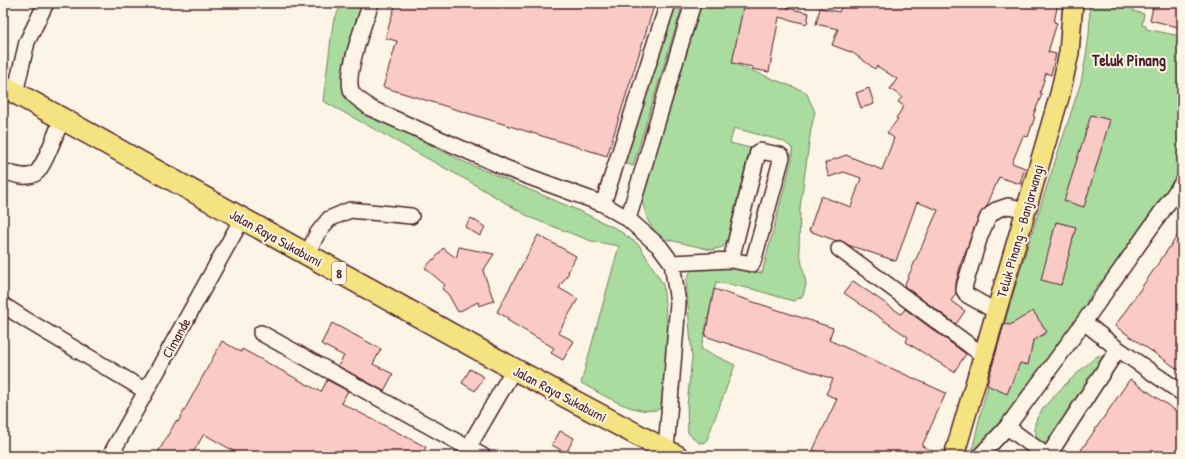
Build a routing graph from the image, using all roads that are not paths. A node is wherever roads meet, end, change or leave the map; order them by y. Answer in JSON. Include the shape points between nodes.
{"nodes":[{"id":1,"x":371,"y":3,"type":"edge"},
{"id":2,"x":668,"y":3,"type":"edge"},
{"id":3,"x":693,"y":3,"type":"edge"},
{"id":4,"x":1073,"y":3,"type":"edge"},
{"id":5,"x":46,"y":4,"type":"edge"},
{"id":6,"x":9,"y":90,"type":"edge"},
{"id":7,"x":62,"y":119,"type":"junction"},
{"id":8,"x":3,"y":172,"type":"edge"},
{"id":9,"x":1182,"y":183,"type":"edge"},
{"id":10,"x":603,"y":204,"type":"junction"},
{"id":11,"x":1027,"y":210,"type":"junction"},
{"id":12,"x":411,"y":216,"type":"dead end"},
{"id":13,"x":242,"y":219,"type":"junction"},
{"id":14,"x":628,"y":219,"type":"junction"},
{"id":15,"x":839,"y":249,"type":"dead end"},
{"id":16,"x":307,"y":255,"type":"junction"},
{"id":17,"x":731,"y":260,"type":"junction"},
{"id":18,"x":672,"y":263,"type":"junction"},
{"id":19,"x":3,"y":305,"type":"edge"},
{"id":20,"x":997,"y":312,"type":"junction"},
{"id":21,"x":1084,"y":322,"type":"junction"},
{"id":22,"x":261,"y":333,"type":"dead end"},
{"id":23,"x":1118,"y":349,"type":"junction"},
{"id":24,"x":984,"y":356,"type":"junction"},
{"id":25,"x":514,"y":369,"type":"junction"},
{"id":26,"x":146,"y":391,"type":"junction"},
{"id":27,"x":1182,"y":393,"type":"edge"},
{"id":28,"x":1007,"y":427,"type":"junction"},
{"id":29,"x":468,"y":448,"type":"junction"},
{"id":30,"x":672,"y":453,"type":"edge"},
{"id":31,"x":110,"y":456,"type":"edge"},
{"id":32,"x":483,"y":456,"type":"edge"},
{"id":33,"x":954,"y":456,"type":"edge"},
{"id":34,"x":980,"y":456,"type":"edge"},
{"id":35,"x":1048,"y":456,"type":"edge"}],
"edges":[{"from":1,"to":10,"type":"street","via":[[350,70],[349,85],[353,93],[370,108],[508,169]]},
{"from":2,"to":10,"type":"street"},
{"from":3,"to":14,"type":"street"},
{"from":4,"to":11,"type":"main road","name":"Teluk Pinang - Banjarwangi","via":[[1069,54]]},
{"from":5,"to":6,"type":"street","via":[[27,42]]},
{"from":6,"to":7,"type":"highway","name":"Jalan Raya Sukabumi","number":"8"},
{"from":7,"to":8,"type":"street","via":[[42,166],[36,173],[23,176]]},
{"from":7,"to":13,"type":"highway","name":"Jalan Raya Sukabumi","number":"8"},
{"from":9,"to":21,"type":"street"},
{"from":10,"to":14,"type":"street"},
{"from":11,"to":20,"type":"main road","name":"Teluk Pinang - Banjarwangi"},
{"from":11,"to":20,"type":"street","via":[[1008,206],[996,210],[988,217],[965,284],[964,290],[967,295]]},
{"from":12,"to":16,"type":"street","via":[[350,210],[329,219],[317,234]]},
{"from":13,"to":16,"type":"highway","name":"Jalan Raya Sukabumi","number":"8"},
{"from":13,"to":26,"type":"street","name":"Cimande"},
{"from":14,"to":18,"type":"street","via":[[660,247]]},
{"from":15,"to":24,"type":"street"},
{"from":16,"to":25,"type":"highway","name":"Jalan Raya Sukabumi","number":"8"},
{"from":17,"to":17,"type":"street","via":[[752,264],[754,262],[782,157],[780,154],[758,152]]},
{"from":17,"to":18,"type":"street"},
{"from":18,"to":30,"type":"street","via":[[678,303]]},
{"from":19,"to":26,"type":"street"},
{"from":20,"to":24,"type":"main road","name":"Teluk Pinang - Banjarwangi"},
{"from":21,"to":23,"type":"street"},
{"from":21,"to":28,"type":"street"},
{"from":22,"to":29,"type":"street"},
{"from":23,"to":27,"type":"street"},
{"from":23,"to":35,"type":"street"},
{"from":24,"to":33,"type":"main road","name":"Teluk Pinang - Banjarwangi"},
{"from":25,"to":29,"type":"street"},
{"from":25,"to":30,"type":"highway","name":"Jalan Raya Sukabumi","number":"8"},
{"from":26,"to":31,"type":"street","name":"Cimande"},
{"from":28,"to":34,"type":"street"},
{"from":28,"to":35,"type":"street"},
{"from":29,"to":32,"type":"street"}]}
